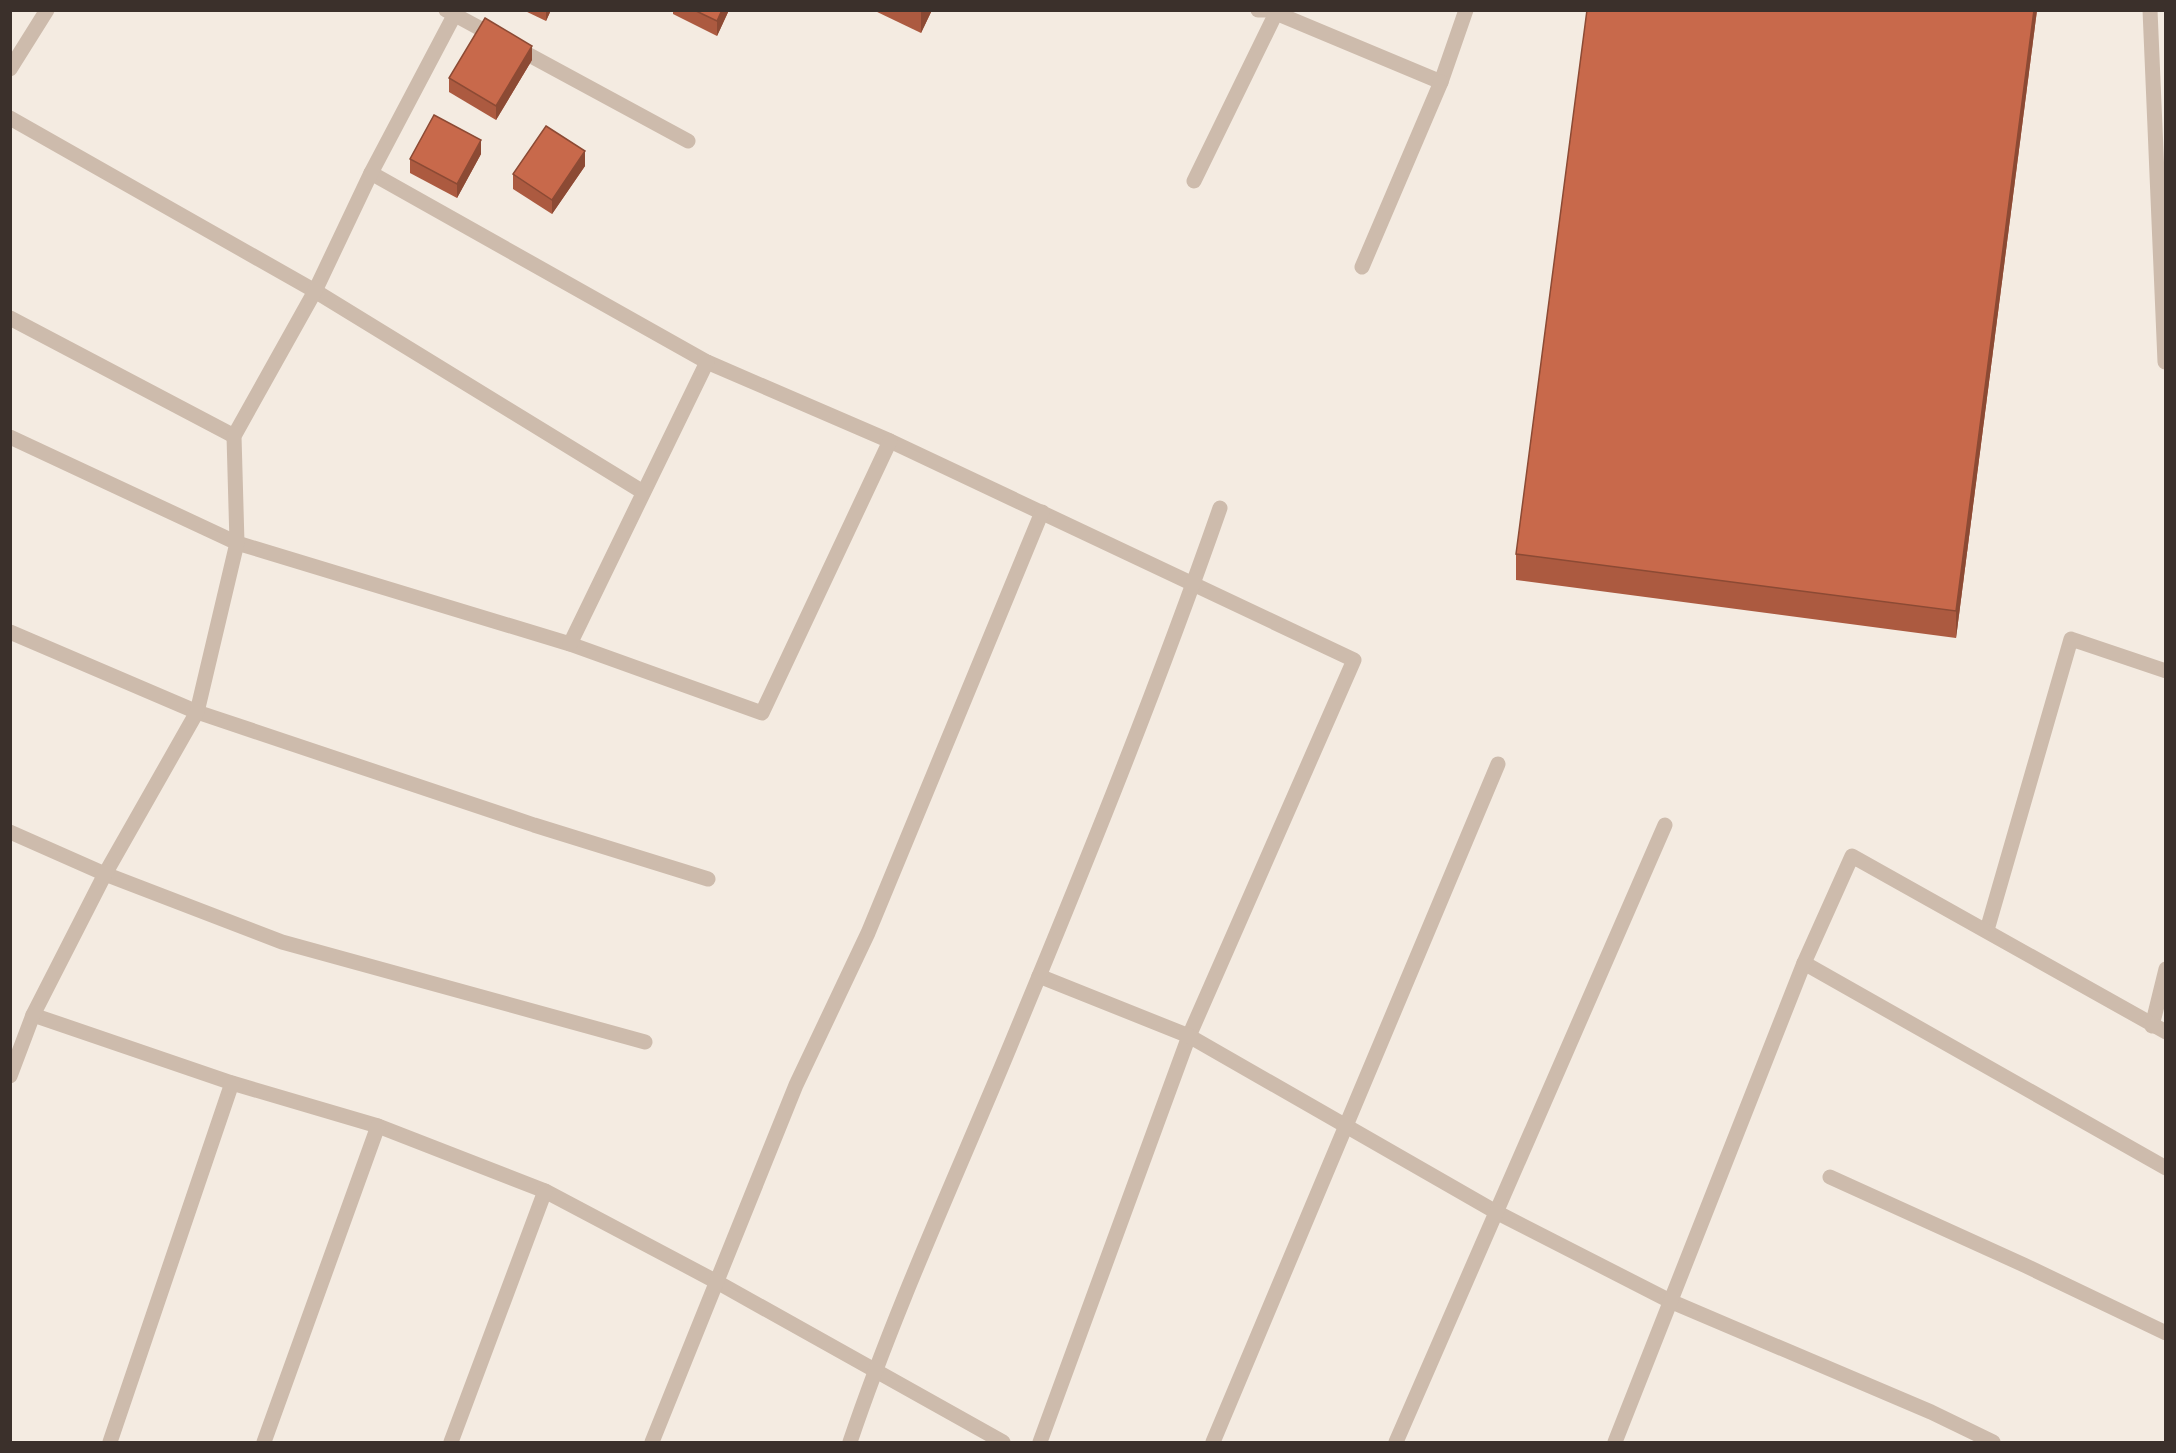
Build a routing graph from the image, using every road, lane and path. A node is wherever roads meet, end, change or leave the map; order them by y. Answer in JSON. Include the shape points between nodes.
{"nodes":[{"id":1,"x":47,"y":10,"type":"edge"},
{"id":2,"x":1258,"y":10,"type":"edge"},
{"id":3,"x":1466,"y":10,"type":"edge"},
{"id":4,"x":2150,"y":10,"type":"edge"},
{"id":5,"x":452,"y":12,"type":"edge"},
{"id":6,"x":1278,"y":12,"type":"edge"},
{"id":7,"x":10,"y":69,"type":"edge"},
{"id":8,"x":1441,"y":82,"type":"junction"},
{"id":9,"x":10,"y":118,"type":"edge"},
{"id":10,"x":688,"y":141,"type":"dead end"},
{"id":11,"x":371,"y":173,"type":"junction"},
{"id":12,"x":1194,"y":181,"type":"dead end"},
{"id":13,"x":1362,"y":267,"type":"dead end"},
{"id":14,"x":315,"y":291,"type":"junction"},
{"id":15,"x":10,"y":318,"type":"edge"},
{"id":16,"x":707,"y":362,"type":"junction"},
{"id":17,"x":2165,"y":362,"type":"edge"},
{"id":18,"x":234,"y":436,"type":"junction"},
{"id":19,"x":10,"y":437,"type":"edge"},
{"id":20,"x":890,"y":441,"type":"junction"},
{"id":21,"x":643,"y":492,"type":"junction"},
{"id":22,"x":1220,"y":508,"type":"dead end"},
{"id":23,"x":1042,"y":512,"type":"junction"},
{"id":24,"x":237,"y":543,"type":"junction"},
{"id":25,"x":1193,"y":584,"type":"junction"},
{"id":26,"x":10,"y":632,"type":"edge"},
{"id":27,"x":570,"y":644,"type":"junction"},
{"id":28,"x":2166,"y":671,"type":"edge"},
{"id":29,"x":197,"y":712,"type":"junction"},
{"id":30,"x":1498,"y":764,"type":"dead end"},
{"id":31,"x":1665,"y":825,"type":"dead end"},
{"id":32,"x":10,"y":832,"type":"edge"},
{"id":33,"x":105,"y":874,"type":"junction"},
{"id":34,"x":708,"y":879,"type":"dead end"},
{"id":35,"x":1987,"y":930,"type":"junction"},
{"id":36,"x":1804,"y":963,"type":"junction"},
{"id":37,"x":2166,"y":969,"type":"edge"},
{"id":38,"x":1039,"y":976,"type":"junction"},
{"id":39,"x":33,"y":1015,"type":"junction"},
{"id":40,"x":2159,"y":1029,"type":"edge"},
{"id":41,"x":1189,"y":1036,"type":"junction"},
{"id":42,"x":645,"y":1042,"type":"dead end"},
{"id":43,"x":10,"y":1077,"type":"edge"},
{"id":44,"x":232,"y":1083,"type":"junction"},
{"id":45,"x":378,"y":1126,"type":"junction"},
{"id":46,"x":1345,"y":1128,"type":"junction"},
{"id":47,"x":2166,"y":1168,"type":"edge"},
{"id":48,"x":1830,"y":1178,"type":"dead end"},
{"id":49,"x":545,"y":1191,"type":"junction"},
{"id":50,"x":1496,"y":1212,"type":"junction"},
{"id":51,"x":717,"y":1282,"type":"junction"},
{"id":52,"x":1670,"y":1301,"type":"junction"},
{"id":53,"x":2166,"y":1333,"type":"edge"},
{"id":54,"x":875,"y":1370,"type":"junction"},
{"id":55,"x":110,"y":1443,"type":"edge"},
{"id":56,"x":264,"y":1443,"type":"edge"},
{"id":57,"x":451,"y":1443,"type":"edge"},
{"id":58,"x":652,"y":1443,"type":"edge"},
{"id":59,"x":850,"y":1443,"type":"edge"},
{"id":60,"x":1003,"y":1443,"type":"edge"},
{"id":61,"x":1040,"y":1443,"type":"edge"},
{"id":62,"x":1213,"y":1443,"type":"edge"},
{"id":63,"x":1396,"y":1443,"type":"edge"},
{"id":64,"x":1615,"y":1443,"type":"edge"},
{"id":65,"x":1993,"y":1443,"type":"edge"}],
"edges":[{"from":1,"to":7,"type":"street"},
{"from":2,"to":6,"type":"street"},
{"from":3,"to":8,"type":"street"},
{"from":4,"to":17,"type":"street"},
{"from":5,"to":10,"type":"street"},
{"from":5,"to":11,"type":"street"},
{"from":6,"to":8,"type":"street"},
{"from":6,"to":12,"type":"street"},
{"from":8,"to":13,"type":"street"},
{"from":9,"to":14,"type":"street"},
{"from":11,"to":14,"type":"street"},
{"from":11,"to":16,"type":"street"},
{"from":14,"to":18,"type":"street"},
{"from":14,"to":21,"type":"street"},
{"from":15,"to":18,"type":"street"},
{"from":16,"to":20,"type":"street"},
{"from":16,"to":21,"type":"street"},
{"from":18,"to":24,"type":"street"},
{"from":19,"to":24,"type":"street"},
{"from":20,"to":23,"type":"street"},
{"from":20,"to":27,"type":"street","via":[[762,713]]},
{"from":21,"to":27,"type":"street"},
{"from":22,"to":25,"type":"street"},
{"from":23,"to":25,"type":"street"},
{"from":23,"to":51,"type":"street","via":[[868,933],[796,1085]]},
{"from":24,"to":27,"type":"street"},
{"from":24,"to":29,"type":"street"},
{"from":25,"to":38,"type":"street"},
{"from":25,"to":41,"type":"street","via":[[1354,660]]},
{"from":26,"to":29,"type":"street"},
{"from":28,"to":35,"type":"street","via":[[2071,639]]},
{"from":29,"to":33,"type":"street"},
{"from":29,"to":34,"type":"street"},
{"from":30,"to":46,"type":"street"},
{"from":31,"to":50,"type":"street"},
{"from":32,"to":33,"type":"street"},
{"from":33,"to":39,"type":"street"},
{"from":33,"to":42,"type":"street","via":[[282,942]]},
{"from":35,"to":36,"type":"street","via":[[1852,856]]},
{"from":35,"to":40,"type":"street"},
{"from":36,"to":47,"type":"street"},
{"from":36,"to":52,"type":"street"},
{"from":37,"to":40,"type":"street"},
{"from":38,"to":41,"type":"street"},
{"from":38,"to":54,"type":"street"},
{"from":39,"to":43,"type":"street"},
{"from":39,"to":44,"type":"street"},
{"from":41,"to":46,"type":"street"},
{"from":41,"to":61,"type":"street"},
{"from":44,"to":45,"type":"street"},
{"from":44,"to":55,"type":"street"},
{"from":45,"to":49,"type":"street"},
{"from":45,"to":56,"type":"street"},
{"from":46,"to":50,"type":"street"},
{"from":46,"to":62,"type":"street"},
{"from":48,"to":53,"type":"street"},
{"from":49,"to":51,"type":"street"},
{"from":49,"to":57,"type":"street"},
{"from":50,"to":52,"type":"street"},
{"from":50,"to":63,"type":"street"},
{"from":51,"to":54,"type":"street"},
{"from":51,"to":58,"type":"street"},
{"from":52,"to":64,"type":"street"},
{"from":52,"to":65,"type":"street","via":[[1931,1412]]},
{"from":54,"to":59,"type":"street"},
{"from":54,"to":60,"type":"street"}]}
